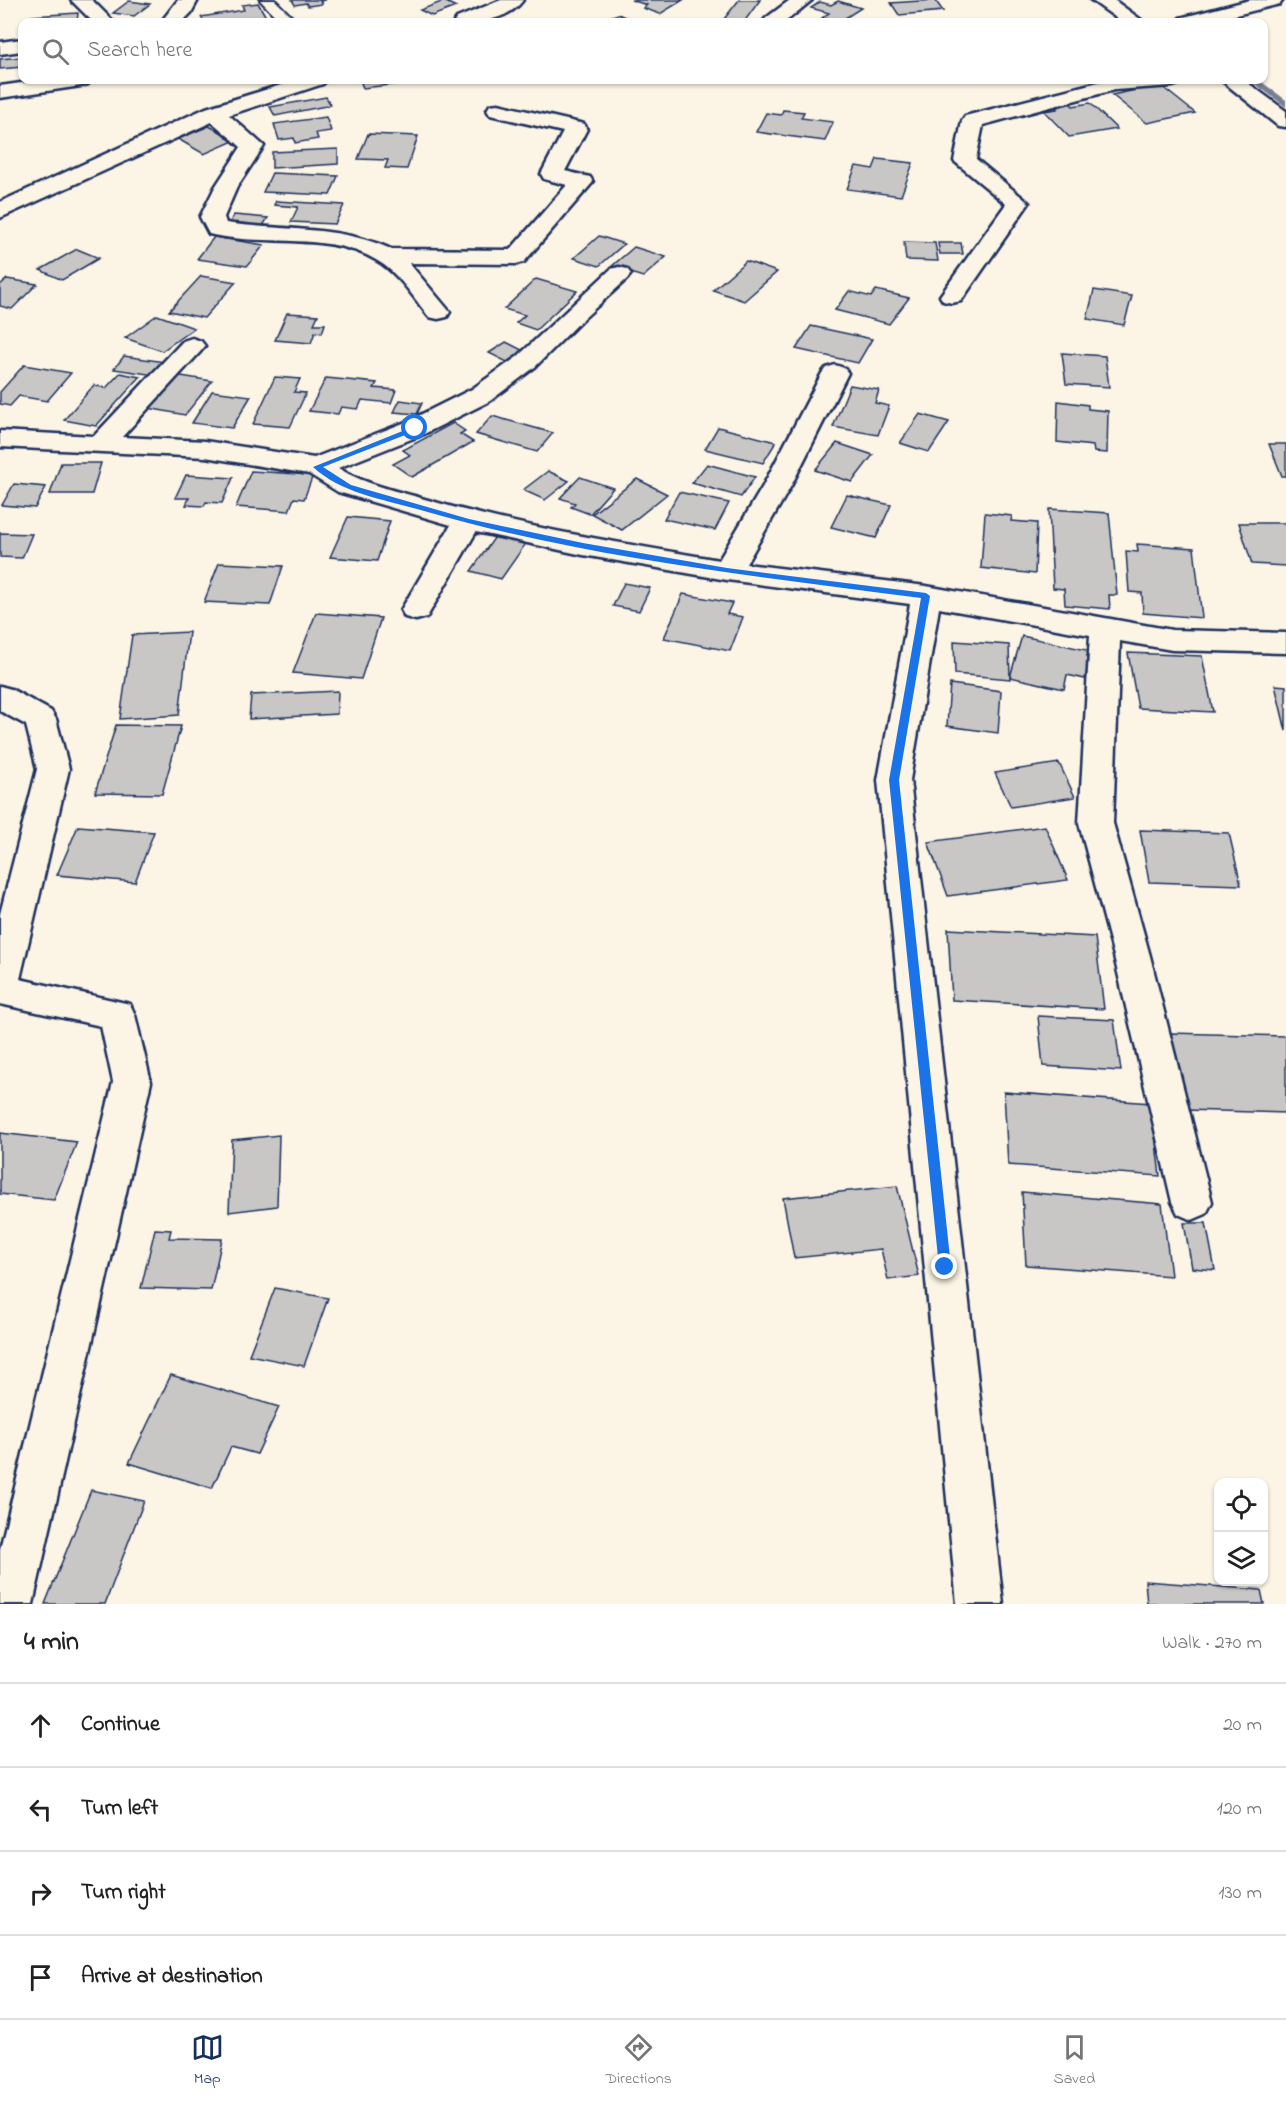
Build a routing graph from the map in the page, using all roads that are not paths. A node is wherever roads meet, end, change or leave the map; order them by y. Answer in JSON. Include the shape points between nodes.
{"nodes":[{"id":1,"x":81,"y":0,"type":"edge"},
{"id":2,"x":188,"y":0,"type":"edge"},
{"id":3,"x":267,"y":0,"type":"edge"},
{"id":4,"x":513,"y":0,"type":"edge"},
{"id":5,"x":802,"y":0,"type":"edge"},
{"id":6,"x":1101,"y":0,"type":"edge"},
{"id":7,"x":1273,"y":0,"type":"edge"},
{"id":8,"x":100,"y":18,"type":"edge"},
{"id":9,"x":175,"y":18,"type":"edge"},
{"id":10,"x":285,"y":18,"type":"edge"},
{"id":11,"x":475,"y":18,"type":"edge"},
{"id":12,"x":778,"y":18,"type":"edge"},
{"id":13,"x":1128,"y":18,"type":"edge"},
{"id":14,"x":1203,"y":18,"type":"edge"},
{"id":15,"x":18,"y":46,"type":"edge"},
{"id":16,"x":0,"y":48,"type":"edge"},
{"id":17,"x":54,"y":84,"type":"edge"},
{"id":18,"x":304,"y":84,"type":"edge"},
{"id":19,"x":1113,"y":84,"type":"edge"},
{"id":20,"x":1236,"y":84,"type":"edge"},
{"id":21,"x":0,"y":92,"type":"edge"},
{"id":22,"x":498,"y":110,"type":"dead end"},
{"id":23,"x":214,"y":113,"type":"junction"},
{"id":24,"x":1286,"y":121,"type":"edge"},
{"id":25,"x":0,"y":211,"type":"edge"},
{"id":26,"x":387,"y":256,"type":"junction"},
{"id":27,"x":619,"y":274,"type":"dead end"},
{"id":28,"x":952,"y":296,"type":"dead end"},
{"id":29,"x":438,"y":312,"type":"dead end"},
{"id":30,"x":192,"y":346,"type":"dead end"},
{"id":31,"x":835,"y":373,"type":"dead end"},
{"id":32,"x":0,"y":439,"type":"edge"},
{"id":33,"x":101,"y":444,"type":"junction"},
{"id":34,"x":317,"y":467,"type":"junction"},
{"id":35,"x":468,"y":521,"type":"junction"},
{"id":36,"x":727,"y":571,"type":"junction"},
{"id":37,"x":926,"y":596,"type":"junction"},
{"id":38,"x":416,"y":610,"type":"dead end"},
{"id":39,"x":1106,"y":628,"type":"junction"},
{"id":40,"x":1286,"y":642,"type":"edge"},
{"id":41,"x":0,"y":698,"type":"edge"},
{"id":42,"x":0,"y":987,"type":"edge"},
{"id":43,"x":1192,"y":1202,"type":"dead end"},
{"id":44,"x":10,"y":1604,"type":"edge"},
{"id":45,"x":980,"y":1604,"type":"edge"}],
"edges":[{"from":1,"to":8,"type":"street"},
{"from":2,"to":9,"type":"street"},
{"from":3,"to":10,"type":"lane"},
{"from":4,"to":11,"type":"street"},
{"from":5,"to":12,"type":"street"},
{"from":6,"to":13,"type":"street"},
{"from":7,"to":14,"type":"street"},
{"from":15,"to":16,"type":"street"},
{"from":17,"to":21,"type":"street"},
{"from":18,"to":23,"type":"street"},
{"from":19,"to":28,"type":"street","via":[[973,121],[965,161],[1018,204]]},
{"from":20,"to":24,"type":"street"},
{"from":22,"to":26,"type":"street","via":[[576,129],[552,174],[582,182],[516,257]]},
{"from":23,"to":25,"type":"street"},
{"from":23,"to":26,"type":"street","via":[[254,146],[226,187],[212,217],[217,229],[342,240]]},
{"from":26,"to":29,"type":"street"},
{"from":27,"to":34,"type":"street","via":[[526,363],[481,395],[415,428]]},
{"from":30,"to":33,"type":"street"},
{"from":31,"to":36,"type":"street","via":[[777,486]]},
{"from":32,"to":33,"type":"street"},
{"from":33,"to":34,"type":"street","via":[[205,449]]},
{"from":34,"to":35,"type":"street","via":[[348,486]]},
{"from":35,"to":36,"type":"street"},
{"from":35,"to":38,"type":"street"},
{"from":36,"to":37,"type":"street"},
{"from":37,"to":39,"type":"street"},
{"from":37,"to":45,"type":"street","via":[[894,780]]},
{"from":39,"to":40,"type":"street","via":[[1172,640]]},
{"from":39,"to":43,"type":"street","via":[[1096,823]]},
{"from":41,"to":42,"type":"street","via":[[40,719],[53,769]]},
{"from":42,"to":44,"type":"street","via":[[117,1015],[132,1082]]}]}
